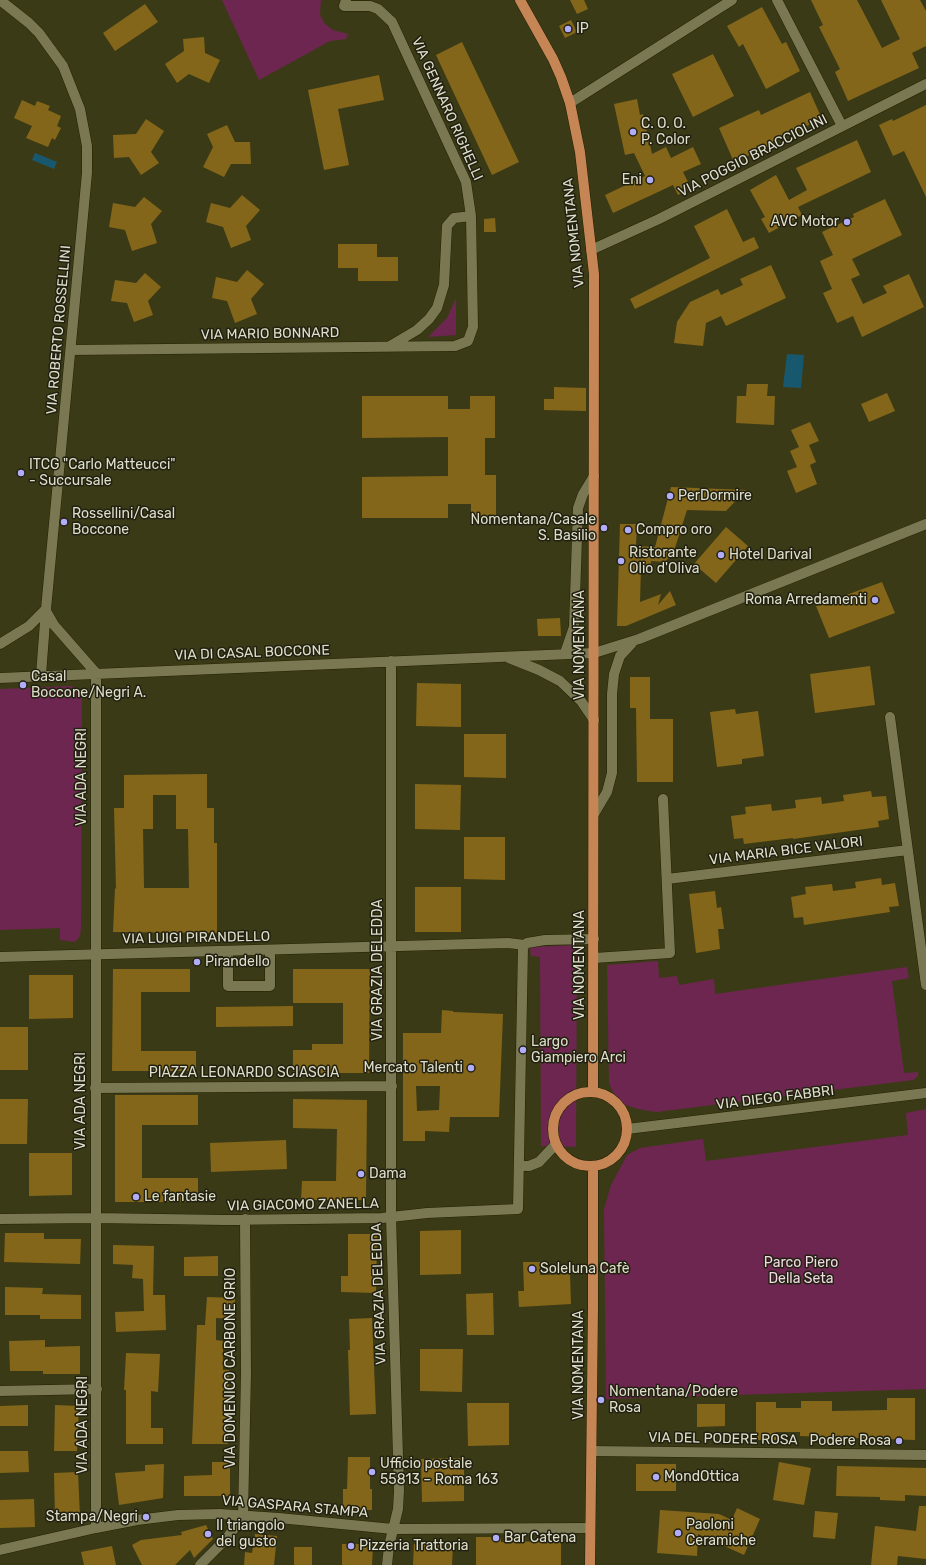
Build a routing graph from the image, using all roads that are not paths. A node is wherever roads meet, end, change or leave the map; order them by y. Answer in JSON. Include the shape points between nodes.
{"nodes":[{"id":1,"x":0,"y":0,"type":"edge"},
{"id":2,"x":346,"y":0,"type":"edge"},
{"id":3,"x":520,"y":0,"type":"edge"},
{"id":4,"x":732,"y":0,"type":"edge"},
{"id":5,"x":777,"y":0,"type":"edge"},
{"id":6,"x":926,"y":84,"type":"edge"},
{"id":7,"x":570,"y":103,"type":"junction"},
{"id":8,"x":842,"y":126,"type":"junction"},
{"id":9,"x":471,"y":216,"type":"junction"},
{"id":10,"x":591,"y":250,"type":"junction"},
{"id":11,"x":468,"y":341,"type":"joint"},
{"id":12,"x":386,"y":347,"type":"junction"},
{"id":13,"x":71,"y":350,"type":"junction"},
{"id":14,"x":594,"y":476,"type":"junction"},
{"id":15,"x":926,"y":524,"type":"edge"},
{"id":16,"x":46,"y":609,"type":"junction"},
{"id":17,"x":634,"y":641,"type":"junction"},
{"id":18,"x":0,"y":644,"type":"edge"},
{"id":19,"x":594,"y":652,"type":"junction"},
{"id":20,"x":565,"y":653,"type":"junction"},
{"id":21,"x":506,"y":657,"type":"junction"},
{"id":22,"x":391,"y":661,"type":"junction"},
{"id":23,"x":96,"y":673,"type":"junction"},
{"id":24,"x":41,"y":675,"type":"junction"},
{"id":25,"x":0,"y":678,"type":"edge"},
{"id":26,"x":890,"y":717,"type":"dead end"},
{"id":27,"x":594,"y":720,"type":"junction"},
{"id":28,"x":663,"y":799,"type":"dead end"},
{"id":29,"x":594,"y":814,"type":"junction"},
{"id":30,"x":908,"y":850,"type":"junction"},
{"id":31,"x":667,"y":879,"type":"junction"},
{"id":32,"x":594,"y":939,"type":"junction"},
{"id":33,"x":525,"y":945,"type":"junction"},
{"id":34,"x":392,"y":946,"type":"junction"},
{"id":35,"x":270,"y":950,"type":"junction"},
{"id":36,"x":228,"y":952,"type":"junction"},
{"id":37,"x":95,"y":954,"type":"junction"},
{"id":38,"x":0,"y":957,"type":"edge"},
{"id":39,"x":594,"y":958,"type":"junction"},
{"id":40,"x":926,"y":986,"type":"edge"},
{"id":41,"x":392,"y":1086,"type":"junction"},
{"id":42,"x":95,"y":1088,"type":"junction"},
{"id":43,"x":593,"y":1092,"type":"junction"},
{"id":44,"x":926,"y":1093,"type":"edge"},
{"id":45,"x":627,"y":1130,"type":"junction"},
{"id":46,"x":556,"y":1144,"type":"junction"},
{"id":47,"x":519,"y":1166,"type":"junction"},
{"id":48,"x":593,"y":1166,"type":"junction"},
{"id":49,"x":391,"y":1217,"type":"junction"},
{"id":50,"x":95,"y":1218,"type":"junction"},
{"id":51,"x":0,"y":1219,"type":"edge"},
{"id":52,"x":245,"y":1219,"type":"junction"},
{"id":53,"x":97,"y":1389,"type":"junction"},
{"id":54,"x":0,"y":1391,"type":"edge"},
{"id":55,"x":592,"y":1451,"type":"junction"},
{"id":56,"x":926,"y":1455,"type":"edge"},
{"id":57,"x":244,"y":1516,"type":"junction"},
{"id":58,"x":96,"y":1528,"type":"junction"},
{"id":59,"x":590,"y":1528,"type":"junction"},
{"id":60,"x":393,"y":1530,"type":"junction"},
{"id":61,"x":0,"y":1550,"type":"edge"},
{"id":62,"x":200,"y":1565,"type":"edge"},
{"id":63,"x":387,"y":1565,"type":"edge"},
{"id":64,"x":590,"y":1565,"type":"edge"}],
"edges":[{"from":1,"to":13,"type":"street","name":"VIA ROBERTO ROSSELLINI","via":[[29,22],[52,49],[72,86],[84,125],[87,173]]},
{"from":2,"to":9,"type":"street","name":"VIA GENNARO RIGHELLI","via":[[344,6],[370,6],[378,9],[396,29],[466,182]]},
{"from":3,"to":7,"type":"main road","name":"VIA NOMENTANA","via":[[562,77]]},
{"from":4,"to":7,"type":"street"},
{"from":5,"to":8,"type":"street"},
{"from":6,"to":8,"type":"street","name":"VIA POGGIO BRACCIOLINI"},
{"from":7,"to":10,"type":"main road","name":"VIA NOMENTANA","via":[[579,147]]},
{"from":8,"to":10,"type":"street","name":"VIA POGGIO BRACCIOLINI","via":[[665,216]]},
{"from":9,"to":11,"type":"street","name":"VIA GENNARO RIGHELLI","via":[[473,327]]},
{"from":9,"to":12,"type":"street","via":[[454,218],[447,226],[444,285],[437,308],[417,330]]},
{"from":10,"to":14,"type":"main road","name":"VIA NOMENTANA","via":[[595,303]]},
{"from":11,"to":12,"type":"street","name":"VIA MARIO BONNARD","via":[[455,346]]},
{"from":12,"to":13,"type":"street","name":"VIA MARIO BONNARD"},
{"from":13,"to":16,"type":"street","name":"VIA ROBERTO ROSSELLINI"},
{"from":14,"to":19,"type":"main road","name":"VIA NOMENTANA"},
{"from":14,"to":20,"type":"street","name":"VIA NOMENTANA","via":[[578,508],[574,627]]},
{"from":15,"to":17,"type":"street","name":"VIA DI CASAL BOCCONE"},
{"from":16,"to":18,"type":"street","via":[[29,626]]},
{"from":16,"to":23,"type":"street","via":[[54,625]]},
{"from":16,"to":24,"type":"street","name":"VIA ROBERTO ROSSELLINI"},
{"from":17,"to":19,"type":"street","name":"VIA DI CASAL BOCCONE"},
{"from":17,"to":29,"type":"street","via":[[620,656],[614,674],[612,773],[607,792]]},
{"from":19,"to":20,"type":"street","name":"VIA DI CASAL BOCCONE"},
{"from":19,"to":27,"type":"main road","name":"VIA NOMENTANA"},
{"from":20,"to":21,"type":"street","name":"VIA DI CASAL BOCCONE"},
{"from":21,"to":22,"type":"street","name":"VIA DI CASAL BOCCONE"},
{"from":21,"to":27,"type":"street","name":"VIA DI CASAL BOCCONE","via":[[560,681],[581,701]]},
{"from":22,"to":23,"type":"street","name":"VIA DI CASAL BOCCONE"},
{"from":22,"to":34,"type":"street","name":"VIA GRAZIA DELEDDA"},
{"from":23,"to":24,"type":"street","name":"VIA DI CASAL BOCCONE"},
{"from":23,"to":37,"type":"street","name":"VIA ADA NEGRI"},
{"from":24,"to":25,"type":"street","name":"VIA DI CASAL BOCCONE"},
{"from":26,"to":30,"type":"street"},
{"from":27,"to":29,"type":"main road","name":"VIA NOMENTANA"},
{"from":28,"to":31,"type":"street"},
{"from":29,"to":32,"type":"main road","name":"VIA NOMENTANA"},
{"from":30,"to":31,"type":"street","name":"VIA MARIA BICE VALORI"},
{"from":30,"to":40,"type":"street"},
{"from":31,"to":39,"type":"street","via":[[670,954]]},
{"from":32,"to":33,"type":"street","name":"VIA LUIGI PIRANDELLO","via":[[545,940]]},
{"from":32,"to":39,"type":"main road","name":"VIA NOMENTANA"},
{"from":33,"to":34,"type":"street","name":"VIA LUIGI PIRANDELLO","via":[[508,943]]},
{"from":33,"to":47,"type":"street","via":[[522,950]]},
{"from":34,"to":35,"type":"street","name":"VIA LUIGI PIRANDELLO"},
{"from":34,"to":41,"type":"street","name":"VIA GRAZIA DELEDDA"},
{"from":35,"to":36,"type":"street","name":"VIA LUIGI PIRANDELLO"},
{"from":35,"to":36,"type":"street","via":[[270,986],[228,986]]},
{"from":36,"to":37,"type":"street","name":"VIA LUIGI PIRANDELLO"},
{"from":37,"to":38,"type":"street","name":"VIA LUIGI PIRANDELLO"},
{"from":37,"to":42,"type":"street","name":"VIA ADA NEGRI"},
{"from":39,"to":43,"type":"main road","name":"VIA NOMENTANA"},
{"from":41,"to":42,"type":"street","name":"PIAZZA LEONARDO SCIASCIA"},
{"from":41,"to":49,"type":"street","name":"VIA GRAZIA DELEDDA"},
{"from":42,"to":50,"type":"street","name":"VIA ADA NEGRI"},
{"from":43,"to":45,"type":"main road","via":[[605,1095],[619,1106],[624,1114]]},
{"from":43,"to":46,"type":"main road","via":[[579,1093],[558,1109],[553,1126]]},
{"from":44,"to":45,"type":"street","name":"VIA DIEGO FABBRI"},
{"from":45,"to":48,"type":"main road","via":[[625,1140],[616,1155]]},
{"from":46,"to":47,"type":"street","via":[[539,1162]]},
{"from":46,"to":48,"type":"main road","via":[[574,1162]]},
{"from":47,"to":49,"type":"street","via":[[518,1209]]},
{"from":48,"to":55,"type":"main road","name":"VIA NOMENTANA"},
{"from":49,"to":52,"type":"street","name":"VIA GIACOMO ZANELLA"},
{"from":49,"to":60,"type":"street","name":"VIA GRAZIA DELEDDA","via":[[399,1492]]},
{"from":50,"to":51,"type":"street","name":"VIA GIACOMO ZANELLA"},
{"from":50,"to":52,"type":"street","name":"VIA GIACOMO ZANELLA"},
{"from":50,"to":53,"type":"street","name":"VIA ADA NEGRI"},
{"from":52,"to":57,"type":"street","name":"VIA DOMENICO CARBONE GRIO"},
{"from":53,"to":54,"type":"street"},
{"from":53,"to":58,"type":"street","name":"VIA ADA NEGRI"},
{"from":55,"to":56,"type":"street","name":"VIA DEL PODERE ROSA"},
{"from":55,"to":59,"type":"main road","name":"VIA NOMENTANA"},
{"from":57,"to":58,"type":"street","name":"VIA GASPARA STAMPA","via":[[163,1516]]},
{"from":57,"to":60,"type":"street","name":"VIA GASPARA STAMPA"},
{"from":57,"to":62,"type":"street","via":[[227,1538]]},
{"from":58,"to":61,"type":"street","name":"VIA GASPARA STAMPA"},
{"from":59,"to":60,"type":"street","name":"VIA GASPARA STAMPA"},
{"from":59,"to":64,"type":"main road","name":"VIA NOMENTANA"},
{"from":60,"to":63,"type":"street","name":"VIA GRAZIA DELEDDA"}]}
